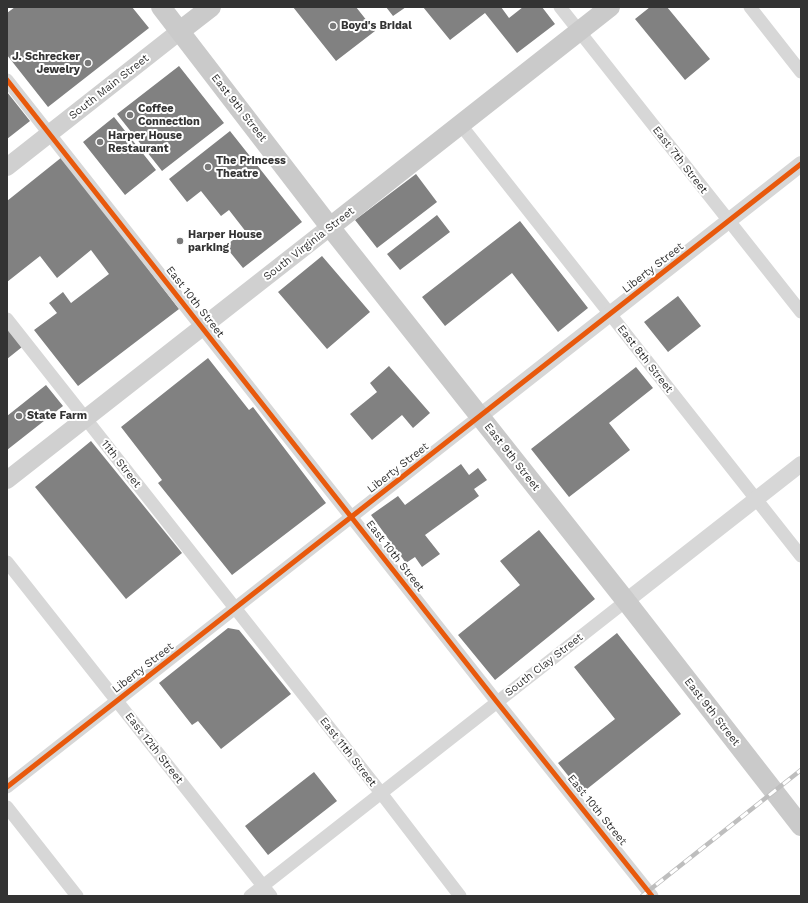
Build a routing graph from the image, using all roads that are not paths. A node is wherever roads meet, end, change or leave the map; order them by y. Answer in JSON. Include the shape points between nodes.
{"nodes":[{"id":1,"x":161,"y":7,"type":"edge"},
{"id":2,"x":211,"y":7,"type":"edge"},
{"id":3,"x":560,"y":7,"type":"edge"},
{"id":4,"x":610,"y":7,"type":"edge"},
{"id":5,"x":750,"y":7,"type":"edge"},
{"id":6,"x":180,"y":31,"type":"junction"},
{"id":7,"x":579,"y":31,"type":"junction"},
{"id":8,"x":801,"y":72,"type":"edge"},
{"id":9,"x":7,"y":80,"type":"edge"},
{"id":10,"x":460,"y":124,"type":"junction"},
{"id":11,"x":49,"y":134,"type":"junction"},
{"id":12,"x":801,"y":164,"type":"edge"},
{"id":13,"x":7,"y":167,"type":"edge"},
{"id":14,"x":729,"y":221,"type":"junction"},
{"id":15,"x":330,"y":227,"type":"junction"},
{"id":16,"x":801,"y":312,"type":"edge"},
{"id":17,"x":610,"y":314,"type":"junction"},
{"id":18,"x":7,"y":319,"type":"edge"},
{"id":19,"x":202,"y":328,"type":"junction"},
{"id":20,"x":480,"y":416,"type":"junction"},
{"id":21,"x":85,"y":419,"type":"junction"},
{"id":22,"x":801,"y":464,"type":"edge"},
{"id":23,"x":7,"y":480,"type":"edge"},
{"id":24,"x":756,"y":499,"type":"junction"},
{"id":25,"x":351,"y":517,"type":"junction"},
{"id":26,"x":801,"y":556,"type":"edge"},
{"id":27,"x":7,"y":562,"type":"edge"},
{"id":28,"x":626,"y":601,"type":"junction"},
{"id":29,"x":235,"y":608,"type":"junction"},
{"id":30,"x":117,"y":701,"type":"junction"},
{"id":31,"x":497,"y":702,"type":"junction"},
{"id":32,"x":7,"y":787,"type":"edge"},
{"id":33,"x":381,"y":793,"type":"junction"},
{"id":34,"x":7,"y":807,"type":"edge"},
{"id":35,"x":801,"y":826,"type":"edge"},
{"id":36,"x":267,"y":891,"type":"edge"},
{"id":37,"x":77,"y":896,"type":"edge"},
{"id":38,"x":250,"y":896,"type":"edge"},
{"id":39,"x":460,"y":896,"type":"edge"},
{"id":40,"x":652,"y":896,"type":"edge"}],
"edges":[{"from":1,"to":6,"type":"main road","name":"East 9th Street"},
{"from":2,"to":6,"type":"main road","name":"South Main Street"},
{"from":3,"to":7,"type":"street","name":"East 7th Street"},
{"from":4,"to":7,"type":"main road","name":"South Virginia Street"},
{"from":5,"to":8,"type":"street"},
{"from":6,"to":11,"type":"main road","name":"South Main Street"},
{"from":6,"to":15,"type":"main road","name":"East 9th Street"},
{"from":7,"to":10,"type":"main road","name":"South Virginia Street"},
{"from":7,"to":14,"type":"street","name":"East 7th Street"},
{"from":9,"to":11,"type":"street","name":"East 10th Street"},
{"from":10,"to":15,"type":"main road","name":"South Virginia Street"},
{"from":10,"to":17,"type":"street","name":"East 8th Street"},
{"from":11,"to":13,"type":"main road","name":"South Main Street"},
{"from":11,"to":19,"type":"street","name":"East 10th Street"},
{"from":12,"to":14,"type":"street","name":"Liberty Street"},
{"from":14,"to":16,"type":"street","name":"East 7th Street"},
{"from":14,"to":17,"type":"street","name":"Liberty Street"},
{"from":15,"to":19,"type":"main road","name":"South Virginia Street"},
{"from":15,"to":20,"type":"main road","name":"East 9th Street"},
{"from":17,"to":20,"type":"street","name":"Liberty Street"},
{"from":17,"to":24,"type":"street","name":"East 8th Street"},
{"from":18,"to":21,"type":"street","name":"11th Street"},
{"from":19,"to":21,"type":"main road","name":"South Virginia Street"},
{"from":19,"to":25,"type":"street","name":"East 10th Street"},
{"from":20,"to":25,"type":"street","name":"Liberty Street"},
{"from":20,"to":28,"type":"main road","name":"East 9th Street"},
{"from":21,"to":23,"type":"main road","name":"South Virginia Street"},
{"from":21,"to":29,"type":"street","name":"11th Street"},
{"from":22,"to":24,"type":"street","name":"South Clay Street"},
{"from":24,"to":26,"type":"street","name":"East 8th Street"},
{"from":24,"to":28,"type":"street","name":"South Clay Street"},
{"from":25,"to":29,"type":"street","name":"Liberty Street"},
{"from":25,"to":31,"type":"street","name":"East 10th Street"},
{"from":27,"to":30,"type":"street","name":"East 12th Street"},
{"from":28,"to":31,"type":"street","name":"South Clay Street"},
{"from":28,"to":35,"type":"main road","name":"East 9th Street"},
{"from":29,"to":30,"type":"street","name":"Liberty Street"},
{"from":29,"to":33,"type":"street","name":"East 11th Street"},
{"from":30,"to":32,"type":"street","name":"Liberty Street"},
{"from":30,"to":36,"type":"street","name":"East 12th Street"},
{"from":31,"to":33,"type":"street","name":"South Clay Street"},
{"from":31,"to":40,"type":"street","name":"East 10th Street"},
{"from":33,"to":36,"type":"street","name":"South Clay Street"},
{"from":33,"to":39,"type":"street","name":"East 11th Street"},
{"from":34,"to":37,"type":"street"},
{"from":36,"to":38,"type":"street","name":"South Clay Street"}]}
